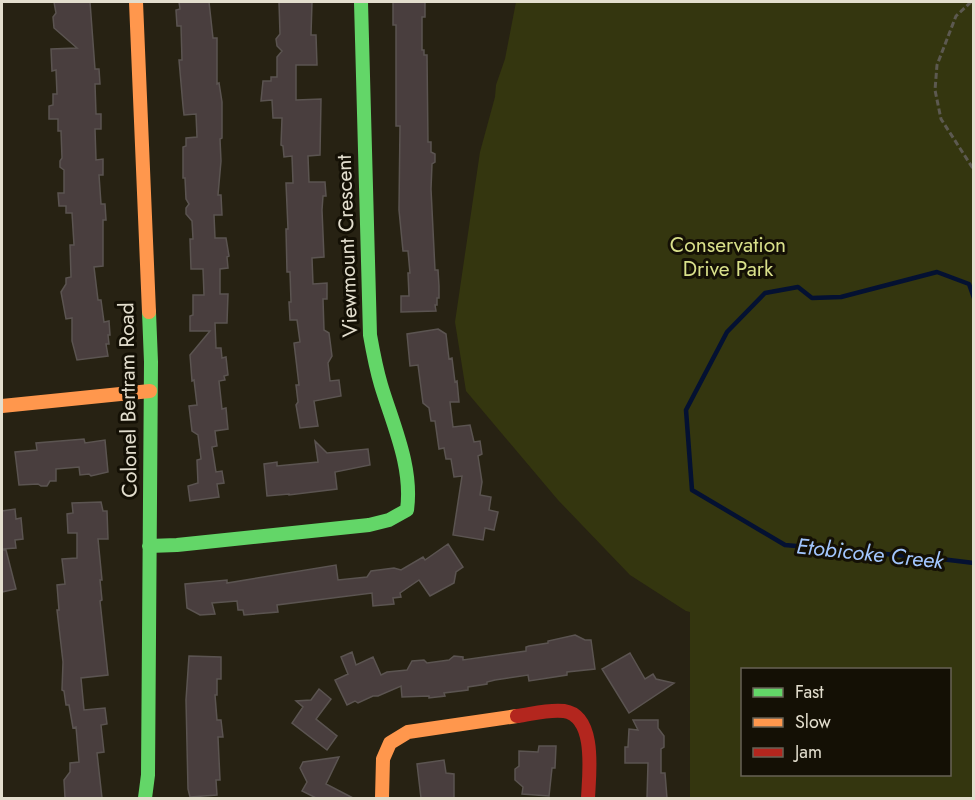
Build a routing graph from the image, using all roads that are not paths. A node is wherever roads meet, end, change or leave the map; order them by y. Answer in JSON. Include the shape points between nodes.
{"nodes":[{"id":1,"x":136,"y":2,"type":"edge"},
{"id":2,"x":361,"y":2,"type":"edge"},
{"id":3,"x":150,"y":391,"type":"junction"},
{"id":4,"x":2,"y":406,"type":"edge"},
{"id":5,"x":149,"y":546,"type":"junction"},
{"id":6,"x":145,"y":798,"type":"edge"},
{"id":7,"x":382,"y":798,"type":"edge"},
{"id":8,"x":588,"y":798,"type":"edge"}],
"edges":[{"from":1,"to":3,"type":"street","name":"Colonel Bertram Road"},
{"from":2,"to":5,"type":"street","name":"Viewmount Crescent","via":[[370,335],[402,453],[408,487],[407,510],[369,525]]},
{"from":3,"to":4,"type":"street"},
{"from":3,"to":5,"type":"street","name":"Colonel Bertram Road"},
{"from":5,"to":6,"type":"street","name":"Colonel Bertram Road"},
{"from":7,"to":8,"type":"street","via":[[383,759],[390,743],[408,732],[554,711],[570,712],[585,727],[589,743]]}]}
